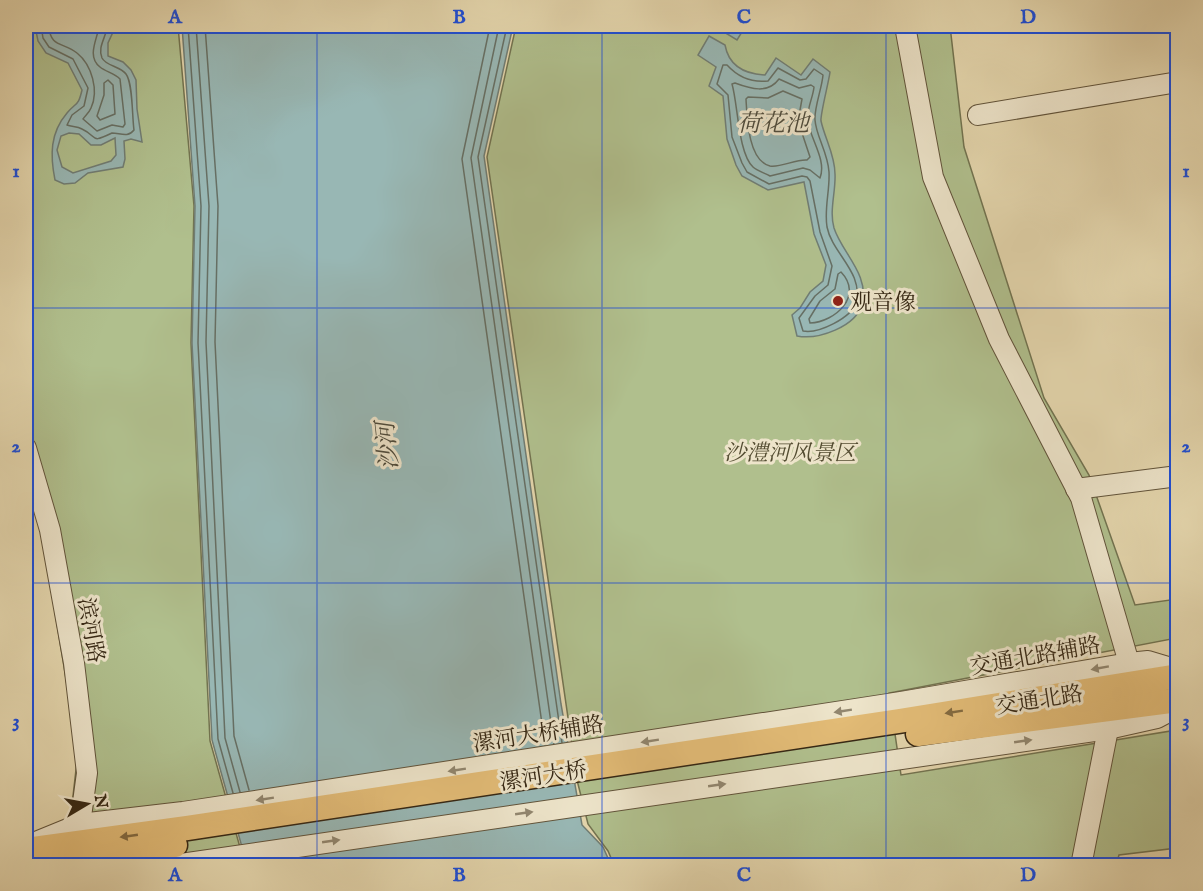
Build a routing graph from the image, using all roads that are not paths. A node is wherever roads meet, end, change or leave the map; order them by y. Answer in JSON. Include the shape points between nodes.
{"nodes":[{"id":1,"x":905,"y":26,"type":"edge"},
{"id":2,"x":1178,"y":82,"type":"edge"},
{"id":3,"x":978,"y":115,"type":"dead end"},
{"id":4,"x":26,"y":448,"type":"edge"},
{"id":5,"x":1178,"y":476,"type":"edge"},
{"id":6,"x":1076,"y":489,"type":"junction"},
{"id":7,"x":1129,"y":663,"type":"junction"},
{"id":8,"x":1178,"y":670,"type":"edge"},
{"id":9,"x":1178,"y":676,"type":"edge"},
{"id":10,"x":1178,"y":700,"type":"edge"},
{"id":11,"x":1178,"y":707,"type":"edge"},
{"id":12,"x":901,"y":729,"type":"junction"},
{"id":13,"x":1108,"y":729,"type":"junction"},
{"id":14,"x":80,"y":824,"type":"junction"},
{"id":15,"x":187,"y":836,"type":"junction"},
{"id":16,"x":26,"y":848,"type":"edge"},
{"id":17,"x":70,"y":866,"type":"edge"},
{"id":18,"x":167,"y":866,"type":"edge"},
{"id":19,"x":1081,"y":866,"type":"edge"}],
"edges":[{"from":1,"to":6,"type":"street","via":[[933,177],[999,339]]},
{"from":2,"to":3,"type":"street"},
{"from":4,"to":14,"type":"street","name":"滨河路","via":[[50,530],[74,663],[87,773]]},
{"from":5,"to":6,"type":"street"},
{"from":6,"to":7,"type":"street"},
{"from":7,"to":8,"type":"street","name":"交通北路辅路","via":[[1148,661]]},
{"from":7,"to":12,"type":"street","name":"交通北路辅路","one_way":true},
{"from":9,"to":12,"type":"main road","name":"交通北路","one_way":true},
{"from":10,"to":12,"type":"main road","name":"交通北路"},
{"from":11,"to":13,"type":"street","via":[[1157,718]]},
{"from":12,"to":13,"type":"street","one_way":true},
{"from":12,"to":15,"type":"main road","name":"漯河大桥"},
{"from":15,"to":12,"type":"street","one_way":true},
{"from":13,"to":19,"type":"street"},
{"from":14,"to":15,"type":"street"},
{"from":14,"to":16,"type":"street"},
{"from":15,"to":16,"type":"main road","one_way":true},
{"from":15,"to":17,"type":"main road"},
{"from":15,"to":18,"type":"street"}]}
